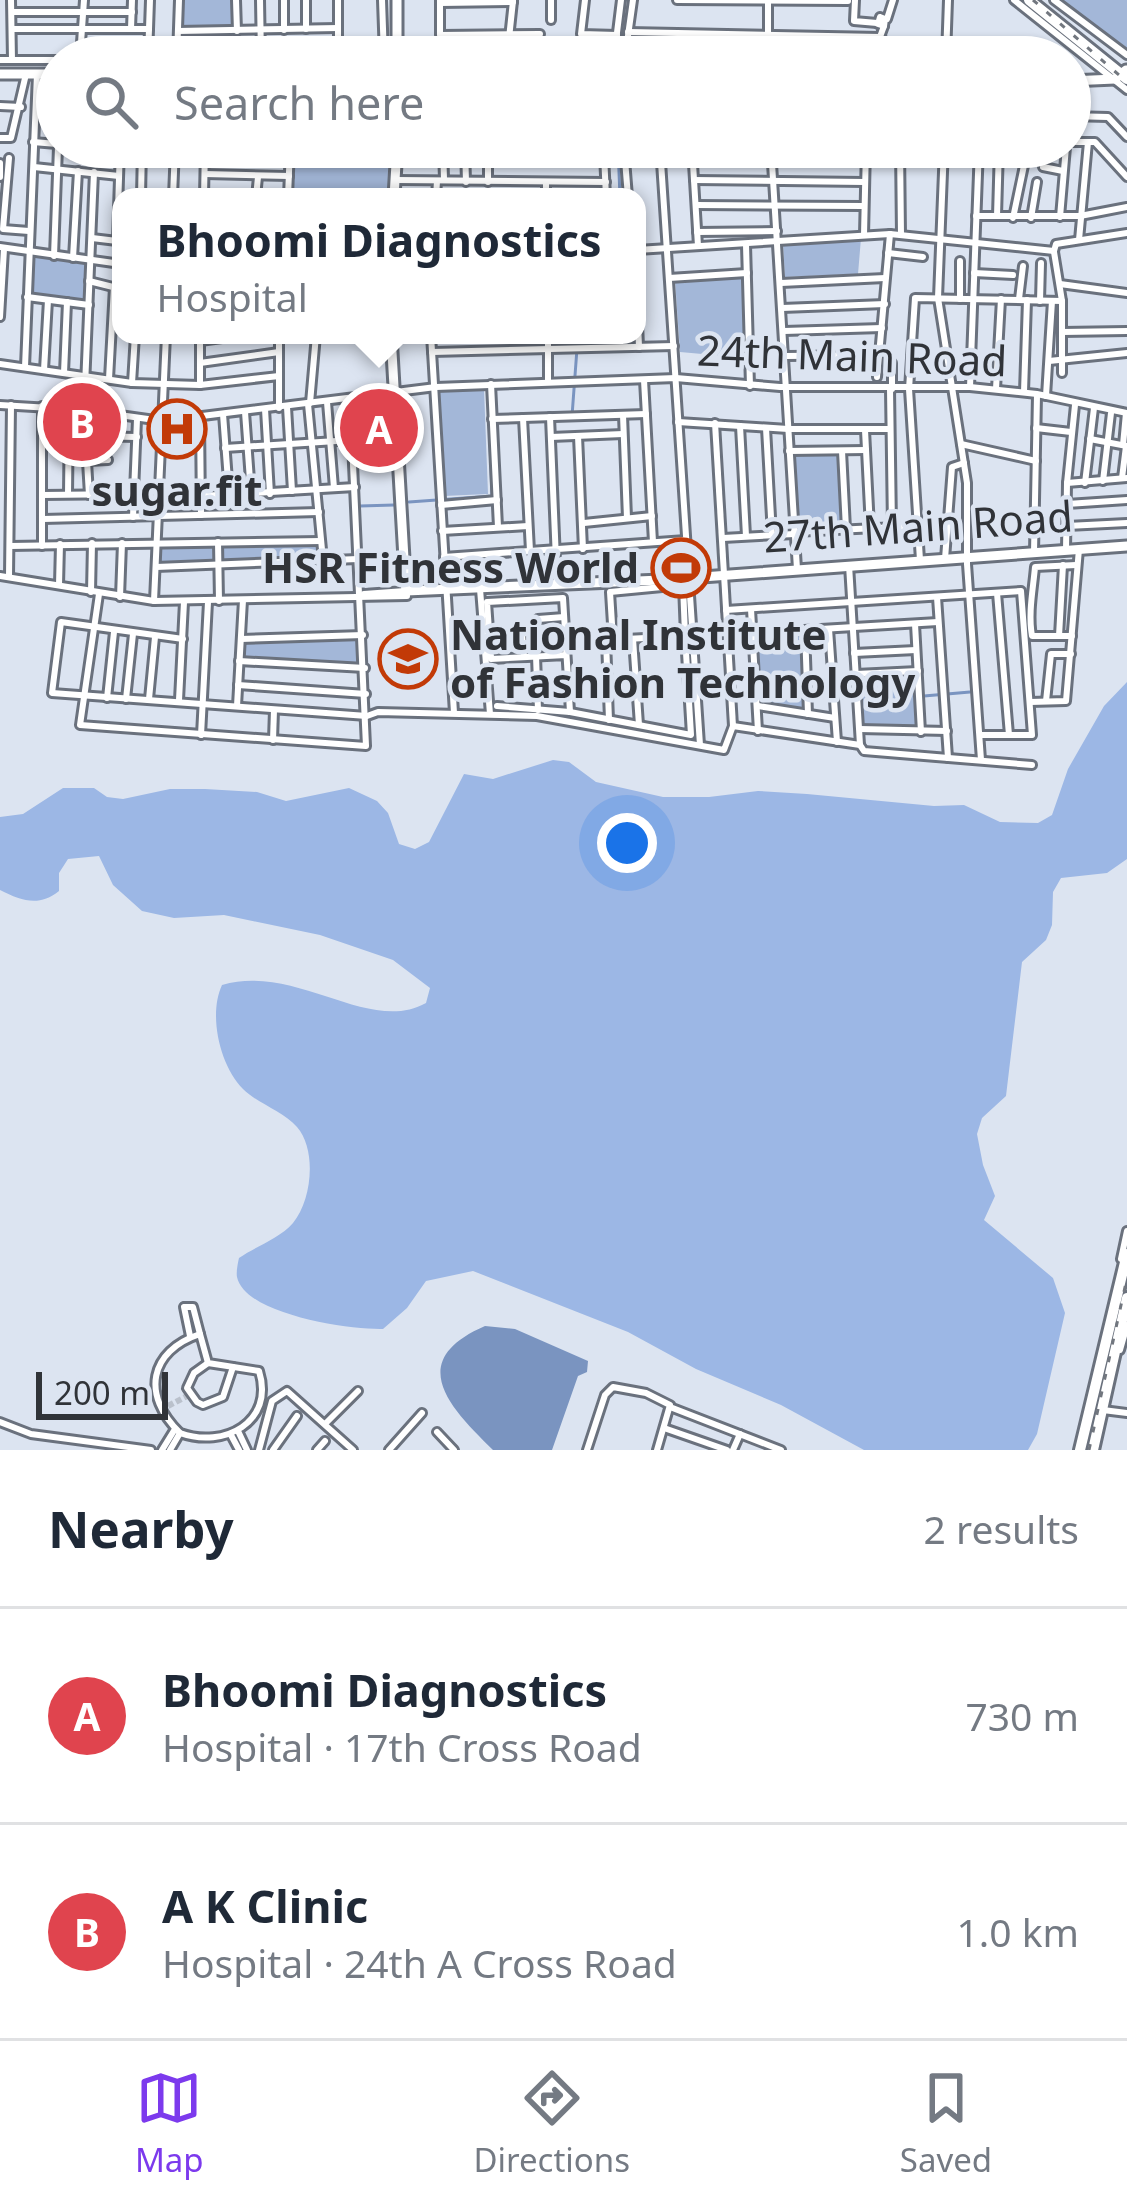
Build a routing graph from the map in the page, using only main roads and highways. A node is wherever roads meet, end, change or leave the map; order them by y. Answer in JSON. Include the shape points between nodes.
{"nodes":[{"id":1,"x":400,"y":0,"type":"edge"},
{"id":2,"x":1029,"y":0,"type":"edge"},
{"id":3,"x":1039,"y":0,"type":"edge"},
{"id":4,"x":399,"y":36,"type":"edge"},
{"id":5,"x":1075,"y":36,"type":"edge"},
{"id":6,"x":1080,"y":36,"type":"edge"},
{"id":7,"x":1091,"y":45,"type":"edge"},
{"id":8,"x":1091,"y":48,"type":"edge"},
{"id":9,"x":0,"y":74,"type":"edge"},
{"id":10,"x":36,"y":74,"type":"edge"},
{"id":11,"x":1124,"y":74,"type":"edge"},
{"id":12,"x":1091,"y":78,"type":"edge"},
{"id":13,"x":391,"y":344,"type":"edge"},
{"id":14,"x":1127,"y":546,"type":"edge"},
{"id":15,"x":1127,"y":1254,"type":"edge"},
{"id":16,"x":1127,"y":1298,"type":"edge"},
{"id":17,"x":1108,"y":1325,"type":"junction"},
{"id":18,"x":1078,"y":1450,"type":"edge"},
{"id":19,"x":1093,"y":1450,"type":"edge"}],
"edges":[{"from":1,"to":4,"type":"main road"},
{"from":2,"to":5,"type":"highway"},
{"from":3,"to":6,"type":"highway"},
{"from":7,"to":11,"type":"highway"},
{"from":8,"to":11,"type":"highway"},
{"from":9,"to":10,"type":"main road"},
{"from":11,"to":12,"type":"main road"},
{"from":13,"to":14,"type":"main road","name":"27th Main Road","via":[[406,593]]},
{"from":15,"to":17,"type":"highway"},
{"from":16,"to":19,"type":"highway"},
{"from":17,"to":18,"type":"main road"},
{"from":17,"to":18,"type":"highway"}]}
